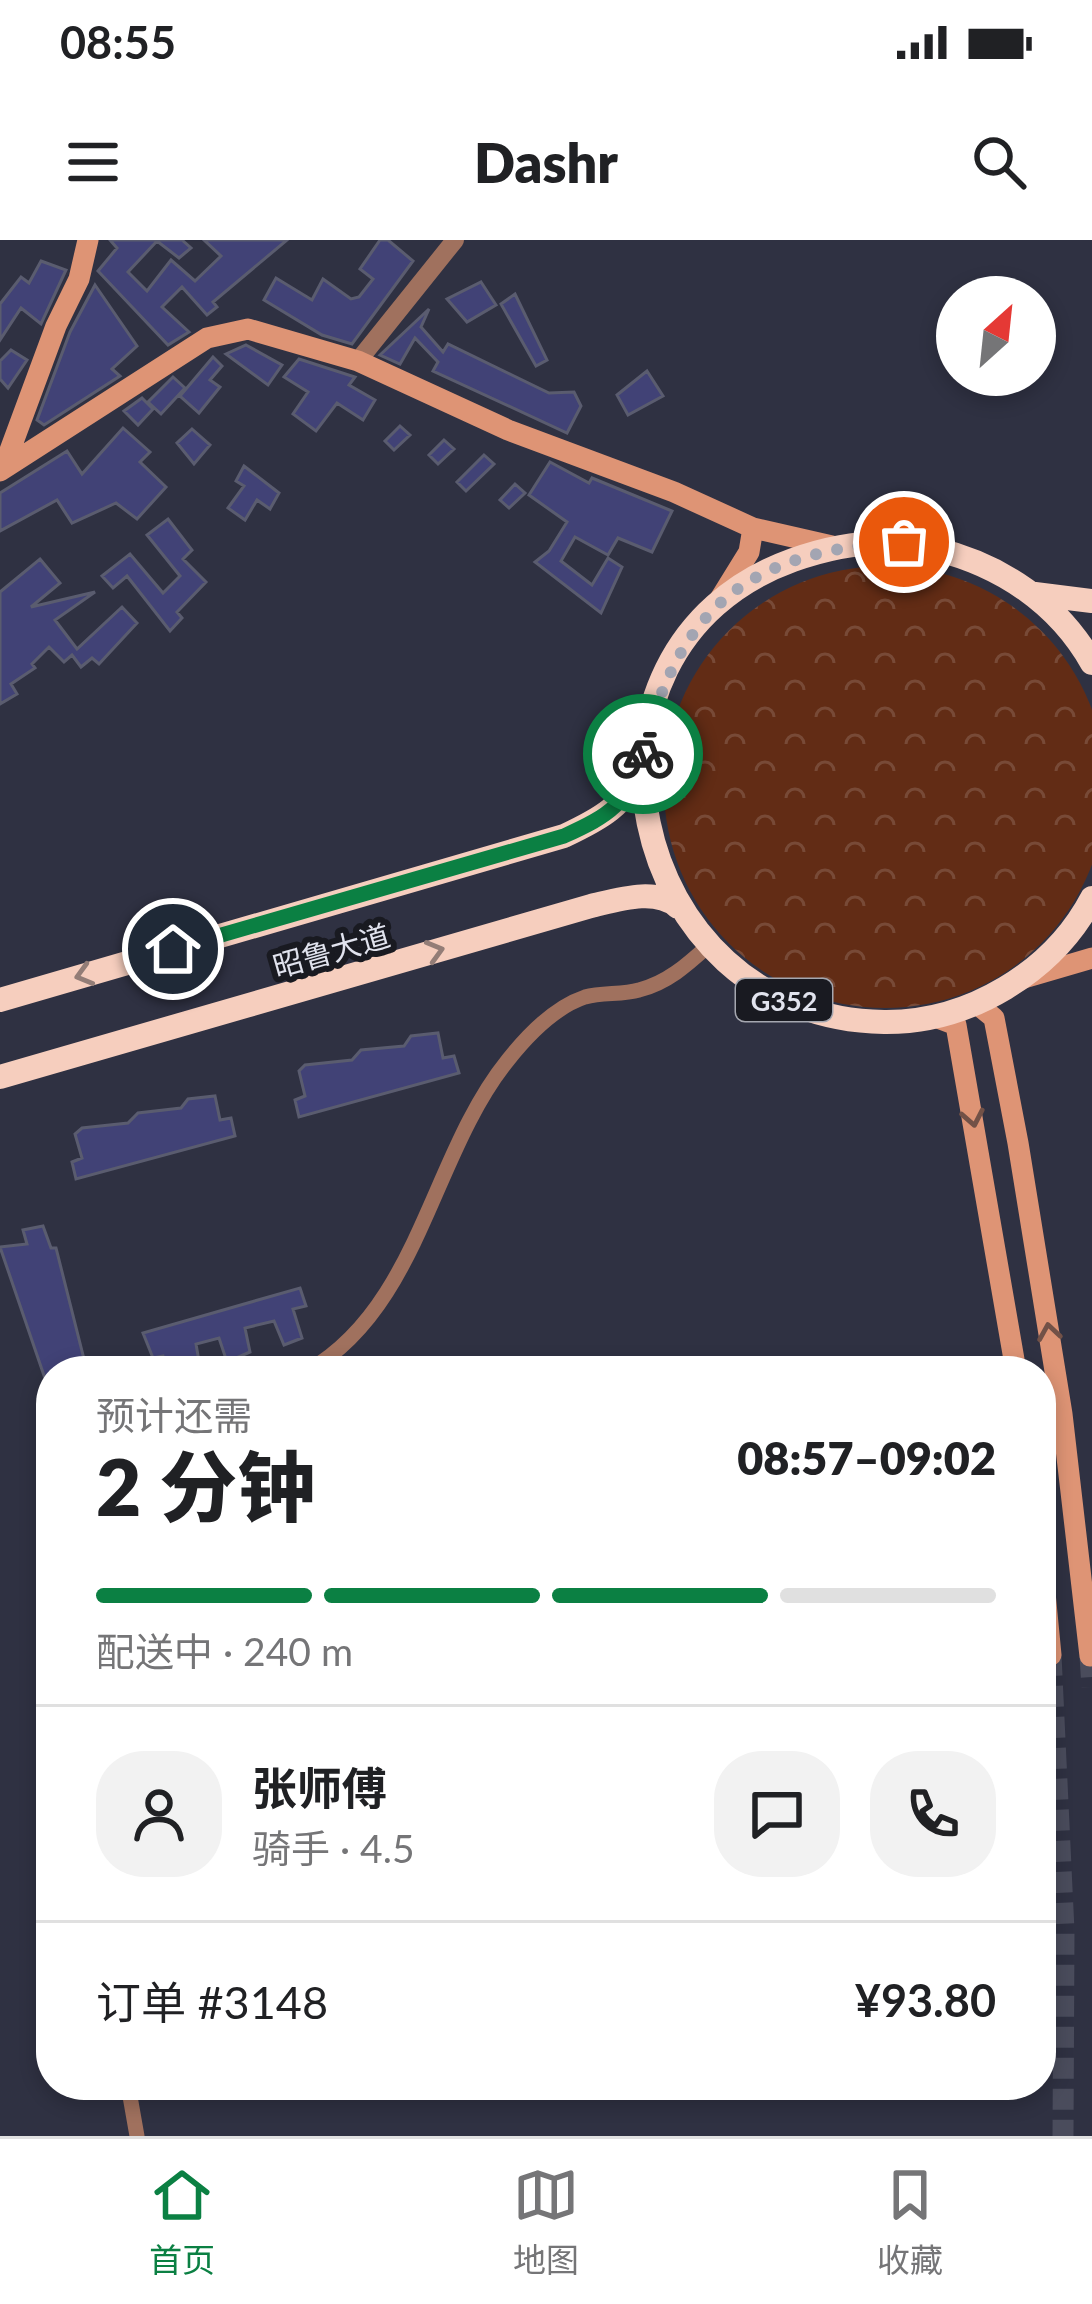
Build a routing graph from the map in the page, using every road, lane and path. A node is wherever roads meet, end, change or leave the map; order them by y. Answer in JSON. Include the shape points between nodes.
{"nodes":[{"id":1,"x":88,"y":240,"type":"edge"},
{"id":2,"x":455,"y":240,"type":"edge"},
{"id":3,"x":358,"y":361,"type":"junction"},
{"id":4,"x":2,"y":470,"type":"edge"},
{"id":5,"x":753,"y":528,"type":"junction"},
{"id":6,"x":832,"y":546,"type":"junction"},
{"id":7,"x":1034,"y":594,"type":"junction"},
{"id":8,"x":1092,"y":602,"type":"edge"},
{"id":9,"x":714,"y":608,"type":"junction"},
{"id":10,"x":1092,"y":663,"type":"edge"},
{"id":11,"x":643,"y":753,"type":"junction"},
{"id":12,"x":1092,"y":898,"type":"edge"},
{"id":13,"x":677,"y":907,"type":"junction"},
{"id":14,"x":708,"y":946,"type":"junction"},
{"id":15,"x":1092,"y":958,"type":"edge"},
{"id":16,"x":1024,"y":978,"type":"junction"},
{"id":17,"x":0,"y":1000,"type":"edge"},
{"id":18,"x":977,"y":1004,"type":"junction"},
{"id":19,"x":935,"y":1017,"type":"junction"},
{"id":20,"x":0,"y":1077,"type":"edge"},
{"id":21,"x":330,"y":1356,"type":"edge"},
{"id":22,"x":1013,"y":1356,"type":"edge"},
{"id":23,"x":1052,"y":1356,"type":"edge"},
{"id":24,"x":1056,"y":1380,"type":"edge"},
{"id":25,"x":1090,"y":1656,"type":"edge"},
{"id":26,"x":131,"y":2100,"type":"edge"},
{"id":27,"x":137,"y":2136,"type":"edge"}],
"edges":[{"from":1,"to":4,"type":"main road"},
{"from":2,"to":3,"type":"street"},
{"from":3,"to":4,"type":"main road","via":[[248,329],[207,338]]},
{"from":3,"to":5,"type":"main road"},
{"from":5,"to":6,"type":"main road"},
{"from":5,"to":9,"type":"main road","via":[[749,553]]},
{"from":6,"to":7,"type":"highway","name":"昭鲁大道","number":"G352","via":[[927,547],[973,558]]},
{"from":6,"to":9,"type":"highway","name":"昭鲁大道","number":"G352","via":[[769,568]]},
{"from":7,"to":8,"type":"highway","name":"昭鲁大道","number":"G352"},
{"from":7,"to":10,"type":"highway","name":"昭鲁大道","number":"G352"},
{"from":9,"to":11,"type":"highway","name":"昭鲁大道","number":"G352","via":[[671,667]]},
{"from":11,"to":13,"type":"highway","name":"昭鲁大道","number":"G352","via":[[643,807]]},
{"from":11,"to":17,"type":"highway","name":"昭鲁大道","number":"G352","one_way":true,"via":[[632,791],[564,836]]},
{"from":12,"to":16,"type":"highway","name":"昭鲁大道","number":"G352","via":[[1078,925]]},
{"from":13,"to":14,"type":"highway","name":"昭鲁大道","number":"G352"},
{"from":20,"to":13,"type":"highway","name":"昭鲁大道","one_way":true,"via":[[591,906],[629,897]]},
{"from":14,"to":19,"type":"highway","name":"昭鲁大道","number":"G352","via":[[746,979],[836,1018]]},
{"from":14,"to":21,"type":"street","via":[[662,981],[565,1007],[517,1051],[376,1310]]},
{"from":15,"to":16,"type":"main road"},
{"from":16,"to":18,"type":"highway","name":"昭鲁大道","number":"G352"},
{"from":18,"to":19,"type":"highway","name":"昭鲁大道","number":"G352"},
{"from":23,"to":18,"type":"main road","one_way":true,"via":[[994,1018]]},
{"from":19,"to":22,"type":"main road","one_way":true,"via":[[956,1025]]},
{"from":25,"to":24,"type":"main road","one_way":true},
{"from":26,"to":27,"type":"street"}]}
